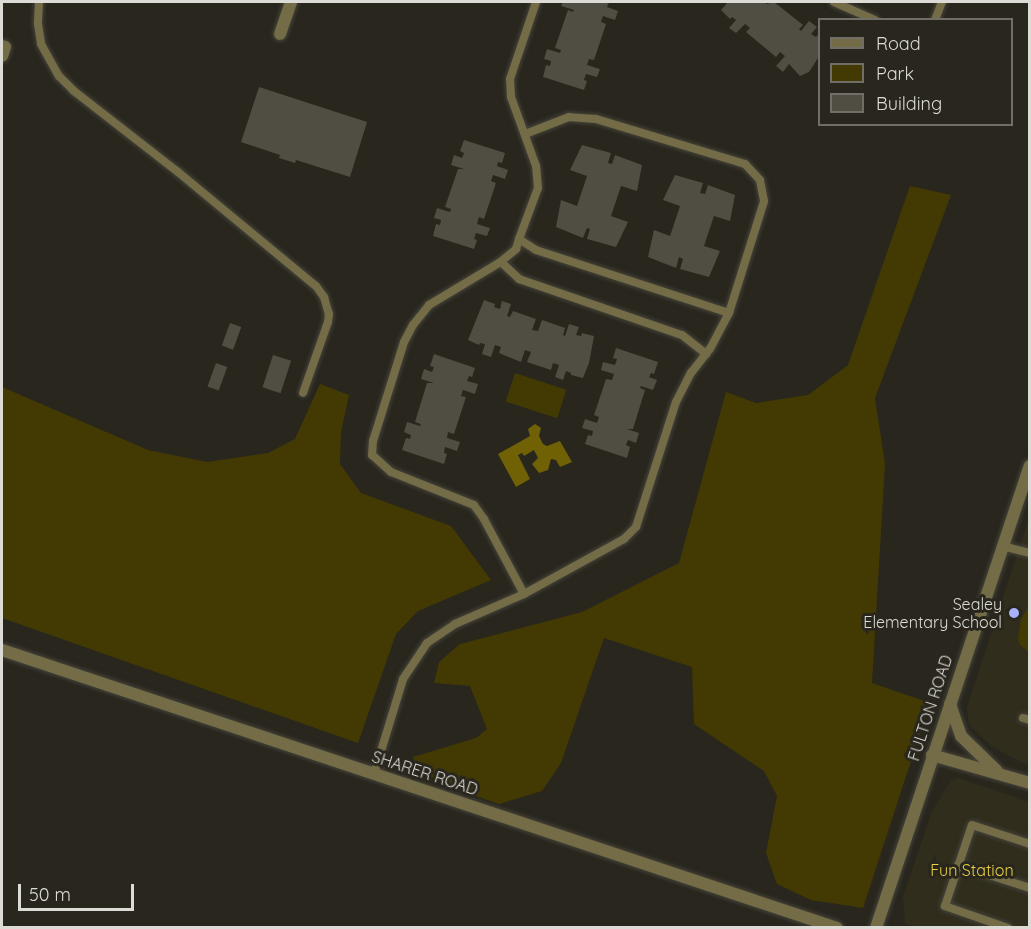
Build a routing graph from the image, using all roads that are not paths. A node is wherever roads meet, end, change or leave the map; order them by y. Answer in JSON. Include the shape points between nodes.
{"nodes":[{"id":1,"x":39,"y":2,"type":"edge"},
{"id":2,"x":291,"y":2,"type":"edge"},
{"id":3,"x":537,"y":2,"type":"edge"},
{"id":4,"x":834,"y":2,"type":"edge"},
{"id":5,"x":942,"y":2,"type":"edge"},
{"id":6,"x":870,"y":18,"type":"edge"},
{"id":7,"x":936,"y":18,"type":"edge"},
{"id":8,"x":280,"y":34,"type":"dead end"},
{"id":9,"x":2,"y":46,"type":"edge"},
{"id":10,"x":2,"y":56,"type":"edge"},
{"id":11,"x":525,"y":134,"type":"junction"},
{"id":12,"x":519,"y":239,"type":"junction"},
{"id":13,"x":501,"y":262,"type":"junction"},
{"id":14,"x":729,"y":313,"type":"junction"},
{"id":15,"x":706,"y":354,"type":"junction"},
{"id":16,"x":303,"y":393,"type":"dead end"},
{"id":17,"x":1029,"y":466,"type":"edge"},
{"id":18,"x":1002,"y":546,"type":"junction"},
{"id":19,"x":1029,"y":553,"type":"edge"},
{"id":20,"x":524,"y":594,"type":"junction"},
{"id":21,"x":2,"y":650,"type":"edge"},
{"id":22,"x":950,"y":703,"type":"junction"},
{"id":23,"x":932,"y":755,"type":"junction"},
{"id":24,"x":997,"y":772,"type":"junction"},
{"id":25,"x":374,"y":774,"type":"junction"},
{"id":26,"x":1029,"y":783,"type":"edge"},
{"id":27,"x":1029,"y":844,"type":"edge"},
{"id":28,"x":958,"y":865,"type":"junction"},
{"id":29,"x":1029,"y":888,"type":"edge"},
{"id":30,"x":837,"y":927,"type":"edge"},
{"id":31,"x":876,"y":927,"type":"edge"},
{"id":32,"x":1008,"y":927,"type":"edge"}],
"edges":[{"from":1,"to":16,"type":"lane","via":[[41,44],[59,76],[316,286],[324,297],[328,322]]},
{"from":2,"to":8,"type":"street"},
{"from":3,"to":11,"type":"lane","via":[[510,79],[511,97]]},
{"from":4,"to":6,"type":"lane"},
{"from":5,"to":7,"type":"lane"},
{"from":9,"to":10,"type":"street"},
{"from":11,"to":12,"type":"lane","via":[[536,166],[538,188]]},
{"from":11,"to":14,"type":"lane","via":[[569,117],[596,119],[745,164],[752,170],[760,180],[764,201]]},
{"from":12,"to":13,"type":"lane","via":[[516,249]]},
{"from":12,"to":14,"type":"lane","via":[[536,250]]},
{"from":13,"to":15,"type":"lane","via":[[519,279],[682,335]]},
{"from":13,"to":20,"type":"lane","via":[[429,305],[413,325],[404,342],[372,455],[391,472],[474,505]]},
{"from":14,"to":15,"type":"lane"},
{"from":15,"to":20,"type":"lane","via":[[676,402],[636,527],[624,539]]},
{"from":17,"to":18,"type":"street","name":"FULTON ROAD"},
{"from":18,"to":19,"type":"lane"},
{"from":18,"to":22,"type":"street","name":"FULTON ROAD"},
{"from":20,"to":25,"type":"lane","via":[[455,624],[428,643],[403,679]]},
{"from":21,"to":25,"type":"street","name":"SHARER ROAD"},
{"from":22,"to":23,"type":"street","name":"FULTON ROAD"},
{"from":22,"to":24,"type":"street","via":[[961,736]]},
{"from":23,"to":24,"type":"street"},
{"from":23,"to":31,"type":"street","name":"FULTON ROAD"},
{"from":24,"to":26,"type":"street"},
{"from":25,"to":30,"type":"street","name":"SHARER ROAD"},
{"from":27,"to":28,"type":"lane","via":[[972,825]]},
{"from":28,"to":29,"type":"lane"},
{"from":28,"to":32,"type":"lane","via":[[945,906]]}]}
